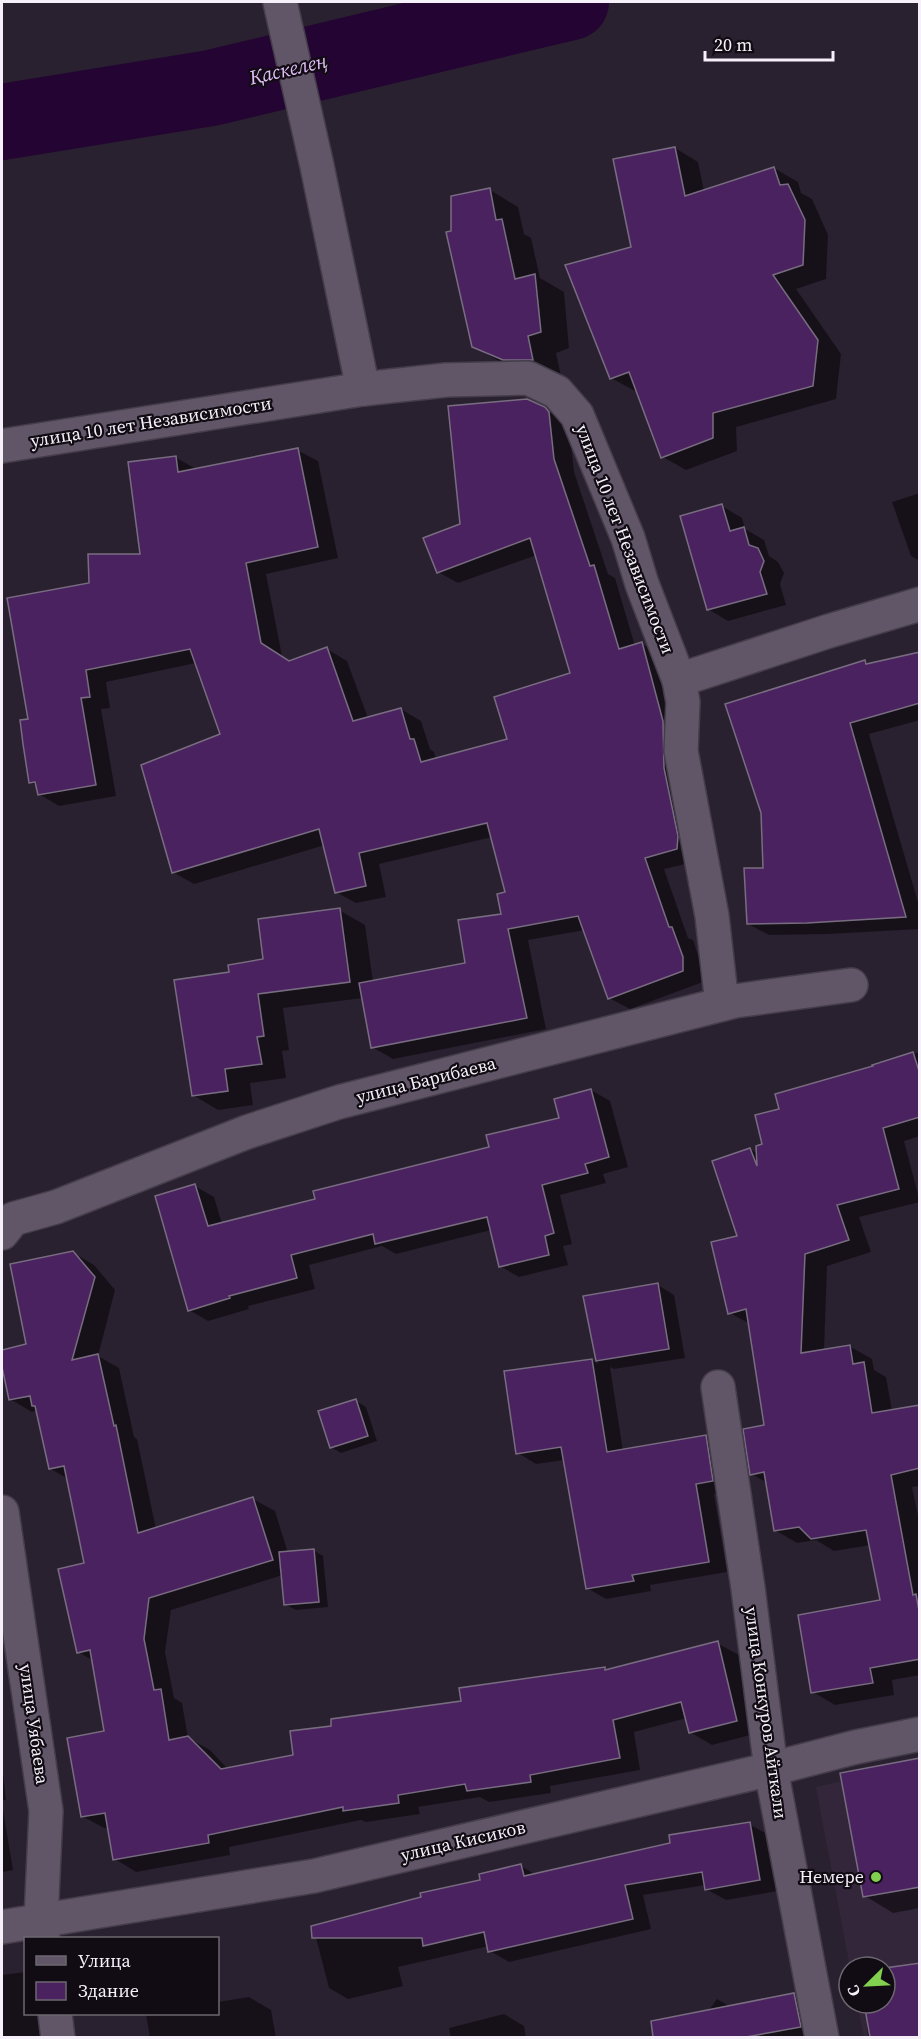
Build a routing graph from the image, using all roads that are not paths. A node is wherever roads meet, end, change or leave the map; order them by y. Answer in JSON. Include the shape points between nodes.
{"nodes":[{"id":1,"x":280,"y":2,"type":"edge"},
{"id":2,"x":363,"y":389,"type":"junction"},
{"id":3,"x":2,"y":446,"type":"edge"},
{"id":4,"x":920,"y":604,"type":"edge"},
{"id":5,"x":679,"y":680,"type":"junction"},
{"id":6,"x":851,"y":985,"type":"dead end"},
{"id":7,"x":722,"y":1004,"type":"junction"},
{"id":8,"x":7,"y":1226,"type":"edge"},
{"id":9,"x":718,"y":1387,"type":"dead end"},
{"id":10,"x":2,"y":1512,"type":"edge"},
{"id":11,"x":920,"y":1734,"type":"edge"},
{"id":12,"x":771,"y":1769,"type":"junction"},
{"id":13,"x":2,"y":1927,"type":"edge"},
{"id":14,"x":42,"y":1929,"type":"edge"},
{"id":15,"x":55,"y":2015,"type":"edge"},
{"id":16,"x":58,"y":2037,"type":"edge"},
{"id":17,"x":822,"y":2037,"type":"edge"}],
"edges":[{"from":1,"to":2,"type":"street"},
{"from":2,"to":3,"type":"street","name":"улица 10 лет Независимости"},
{"from":2,"to":5,"type":"street","name":"улица 10 лет Независимости","via":[[446,380],[528,378],[557,392],[577,415],[605,479]]},
{"from":4,"to":5,"type":"street"},
{"from":5,"to":7,"type":"street","name":"улица 10 лет Независимости","via":[[683,702],[681,751],[712,916]]},
{"from":6,"to":7,"type":"street","name":"улица Барибаева"},
{"from":7,"to":8,"type":"street","name":"улица Барибаева","via":[[339,1102],[248,1132]]},
{"from":9,"to":12,"type":"street","name":"улица Конкуров Айткали"},
{"from":10,"to":14,"type":"street","name":"улица Уябаева","via":[[46,1811]]},
{"from":11,"to":12,"type":"street","name":"улица Кисиков"},
{"from":12,"to":14,"type":"street","name":"улица Кисиков","via":[[314,1876]]},
{"from":12,"to":17,"type":"street","name":"улица Конкуров Айткали"},
{"from":13,"to":14,"type":"street","name":"улица Кисиков"},
{"from":15,"to":16,"type":"street"}]}
